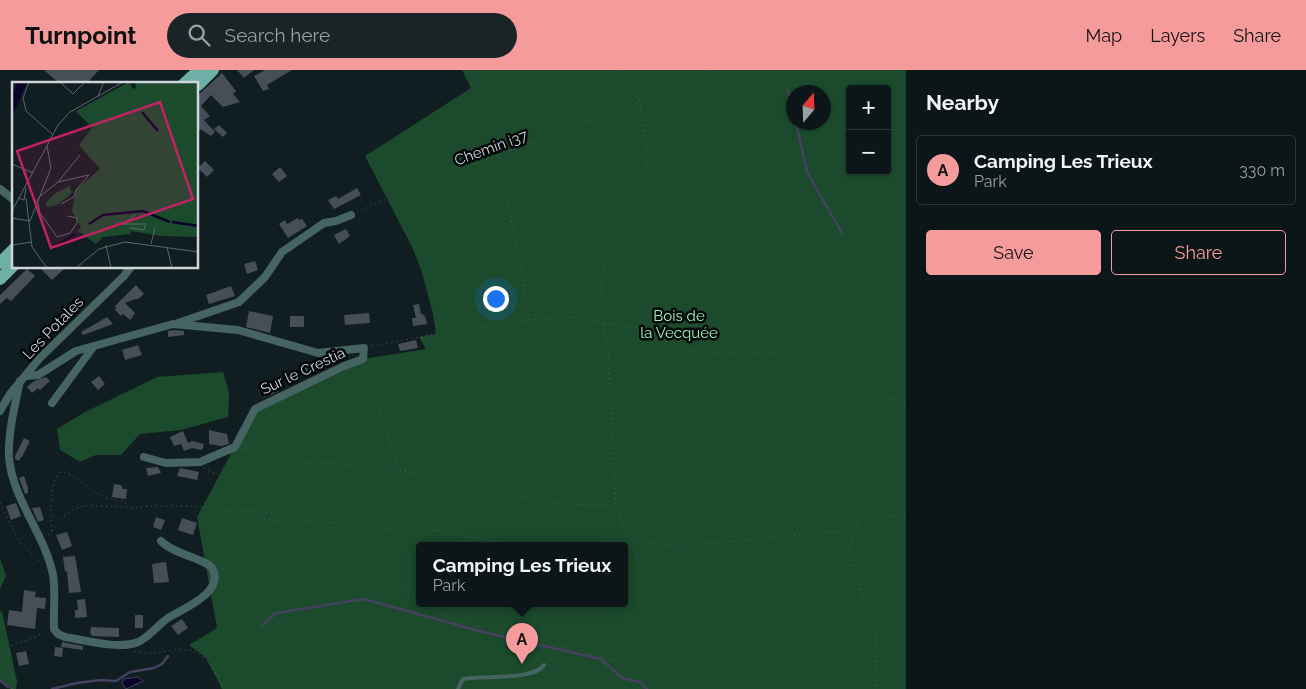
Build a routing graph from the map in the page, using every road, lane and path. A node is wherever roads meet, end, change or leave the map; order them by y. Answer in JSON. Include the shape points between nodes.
{"nodes":[{"id":1,"x":199,"y":70,"type":"edge"},
{"id":2,"x":213,"y":70,"type":"edge"},
{"id":3,"x":621,"y":70,"type":"edge"},
{"id":4,"x":712,"y":70,"type":"edge"},
{"id":5,"x":186,"y":82,"type":"edge"},
{"id":6,"x":199,"y":84,"type":"edge"},
{"id":7,"x":640,"y":102,"type":"junction"},
{"id":8,"x":500,"y":156,"type":"junction"},
{"id":9,"x":0,"y":189,"type":"edge"},
{"id":10,"x":12,"y":198,"type":"edge"},
{"id":11,"x":351,"y":215,"type":"joint"},
{"id":12,"x":12,"y":251,"type":"edge"},
{"id":13,"x":0,"y":262,"type":"edge"},
{"id":14,"x":12,"y":268,"type":"edge"},
{"id":15,"x":129,"y":269,"type":"edge"},
{"id":16,"x":0,"y":279,"type":"edge"},
{"id":17,"x":531,"y":320,"type":"junction"},
{"id":18,"x":173,"y":324,"type":"junction"},
{"id":19,"x":604,"y":324,"type":"junction"},
{"id":20,"x":614,"y":324,"type":"junction"},
{"id":21,"x":94,"y":346,"type":"junction"},
{"id":22,"x":364,"y":348,"type":"junction"},
{"id":23,"x":363,"y":359,"type":"junction"},
{"id":24,"x":23,"y":379,"type":"junction"},
{"id":25,"x":52,"y":403,"type":"dead end"},
{"id":26,"x":906,"y":403,"type":"edge"},
{"id":27,"x":0,"y":411,"type":"edge"},
{"id":28,"x":235,"y":446,"type":"junction"},
{"id":29,"x":144,"y":457,"type":"dead end"},
{"id":30,"x":200,"y":462,"type":"junction"},
{"id":31,"x":399,"y":470,"type":"junction"},
{"id":32,"x":0,"y":503,"type":"edge"},
{"id":33,"x":616,"y":505,"type":"junction"},
{"id":34,"x":128,"y":508,"type":"junction"},
{"id":35,"x":252,"y":510,"type":"junction"},
{"id":36,"x":906,"y":517,"type":"edge"},
{"id":37,"x":861,"y":518,"type":"junction"},
{"id":38,"x":438,"y":532,"type":"junction"},
{"id":39,"x":628,"y":540,"type":"junction"},
{"id":40,"x":161,"y":542,"type":"dead end"},
{"id":41,"x":496,"y":542,"type":"edge"},
{"id":42,"x":601,"y":542,"type":"edge"},
{"id":43,"x":682,"y":546,"type":"junction"},
{"id":44,"x":53,"y":575,"type":"junction"},
{"id":45,"x":416,"y":598,"type":"edge"},
{"id":46,"x":431,"y":607,"type":"edge"},
{"id":47,"x":53,"y":618,"type":"junction"},
{"id":48,"x":121,"y":645,"type":"junction"},
{"id":49,"x":544,"y":665,"type":"dead end"},
{"id":50,"x":877,"y":665,"type":"junction"},
{"id":51,"x":12,"y":689,"type":"edge"},
{"id":52,"x":224,"y":689,"type":"edge"},
{"id":53,"x":458,"y":689,"type":"edge"},
{"id":54,"x":660,"y":689,"type":"edge"},
{"id":55,"x":708,"y":689,"type":"edge"},
{"id":56,"x":877,"y":689,"type":"edge"}],
"edges":[{"from":1,"to":5,"type":"main road"},
{"from":2,"to":6,"type":"main road"},
{"from":3,"to":7,"type":"path"},
{"from":4,"to":7,"type":"path","name":"Chemin i37"},
{"from":7,"to":8,"type":"path","name":"Chemin i37"},
{"from":7,"to":20,"type":"path","via":[[647,154],[645,183],[618,230],[605,261],[601,287],[605,306]]},
{"from":8,"to":11,"type":"path","name":"Chemin i37","via":[[414,187]]},
{"from":8,"to":17,"type":"path"},
{"from":9,"to":10,"type":"street"},
{"from":11,"to":18,"type":"street","via":[[324,223],[282,252],[265,277],[239,302]]},
{"from":12,"to":13,"type":"main road"},
{"from":14,"to":16,"type":"main road"},
{"from":15,"to":24,"type":"street","name":"Les Potales"},
{"from":17,"to":19,"type":"path","via":[[584,317]]},
{"from":17,"to":22,"type":"path","via":[[389,341]]},
{"from":18,"to":21,"type":"street","name":"Sur le Crestia"},
{"from":18,"to":22,"type":"street","name":"Sur le Crestia","via":[[238,330],[318,353]]},
{"from":19,"to":20,"type":"path"},
{"from":19,"to":33,"type":"path"},
{"from":20,"to":26,"type":"path","via":[[648,329],[668,343],[689,351],[773,353],[789,357],[862,389]]},
{"from":21,"to":24,"type":"street","name":"Sur le Crestia","via":[[76,351],[38,375]]},
{"from":21,"to":25,"type":"street"},
{"from":22,"to":23,"type":"street","name":"Sur le Crestia"},
{"from":23,"to":28,"type":"street","name":"Sur le Crestia","via":[[255,409]]},
{"from":23,"to":31,"type":"path"},
{"from":24,"to":27,"type":"street","name":"Les Potales"},
{"from":24,"to":44,"type":"street","via":[[10,442],[11,468]]},
{"from":28,"to":30,"type":"street"},
{"from":28,"to":31,"type":"path","via":[[310,463]]},
{"from":29,"to":30,"type":"street","via":[[166,463]]},
{"from":30,"to":35,"type":"path","via":[[202,468],[227,478]]},
{"from":31,"to":33,"type":"path","via":[[542,502]]},
{"from":31,"to":38,"type":"path"},
{"from":32,"to":44,"type":"path","via":[[20,543]]},
{"from":33,"to":39,"type":"path"},
{"from":34,"to":34,"type":"path","via":[[124,501],[102,496],[67,472],[60,472],[52,493],[52,532],[64,516],[80,507]]},
{"from":34,"to":35,"type":"path","via":[[193,506]]},
{"from":35,"to":38,"type":"path","via":[[317,523],[355,522],[398,531]]},
{"from":35,"to":45,"type":"path","via":[[268,520],[287,524],[298,532],[332,545],[355,566]]},
{"from":36,"to":37,"type":"path"},
{"from":37,"to":43,"type":"path","via":[[842,531]]},
{"from":37,"to":50,"type":"path","via":[[849,546],[875,632]]},
{"from":38,"to":41,"type":"path"},
{"from":39,"to":42,"type":"path"},
{"from":39,"to":43,"type":"path"},
{"from":39,"to":55,"type":"path"},
{"from":40,"to":48,"type":"street","via":[[175,552],[207,564],[212,568],[213,583],[202,598],[138,642]]},
{"from":43,"to":50,"type":"path","via":[[731,574],[772,607],[799,615],[860,647]]},
{"from":44,"to":47,"type":"street"},
{"from":46,"to":54,"type":"path","via":[[456,622],[631,665]]},
{"from":47,"to":48,"type":"street","via":[[54,629],[65,637]]},
{"from":47,"to":51,"type":"path","via":[[38,636],[10,646],[8,658],[13,677]]},
{"from":48,"to":52,"type":"path","via":[[150,654],[174,650],[198,653],[211,664]]},
{"from":49,"to":53,"type":"lane","via":[[541,670],[521,675],[463,679]]},
{"from":50,"to":56,"type":"path"}]}
